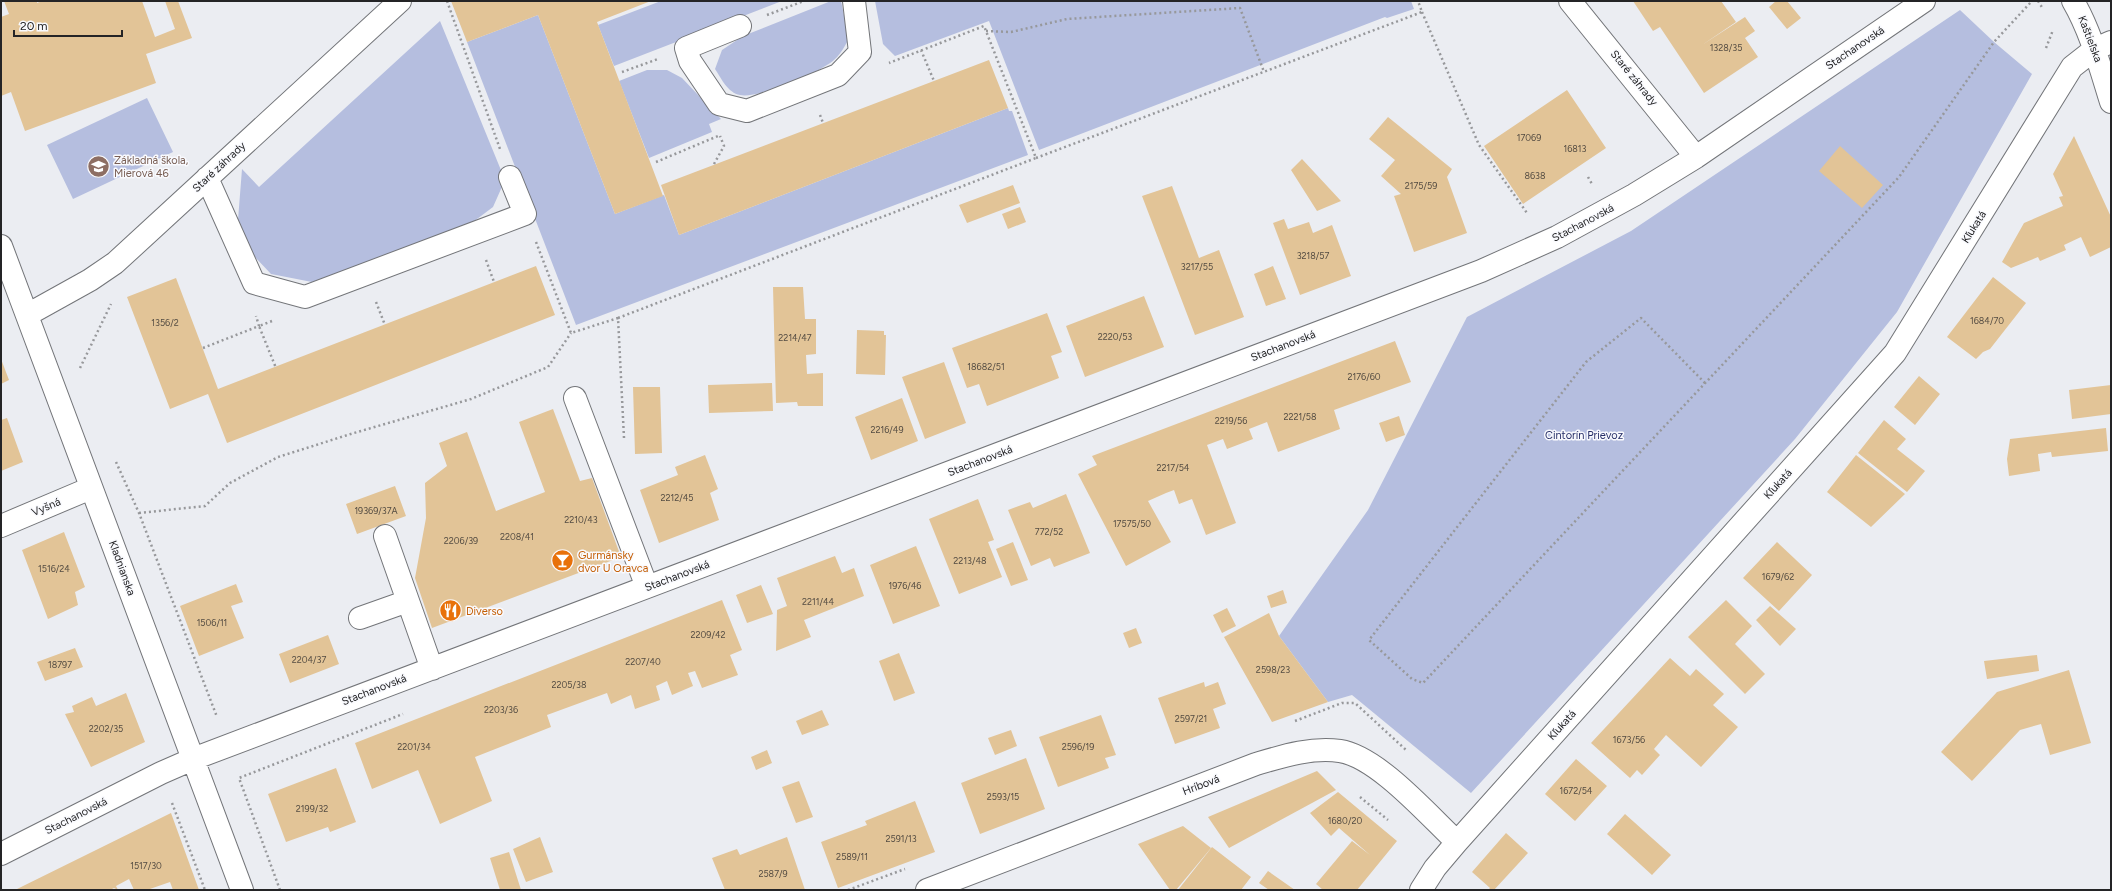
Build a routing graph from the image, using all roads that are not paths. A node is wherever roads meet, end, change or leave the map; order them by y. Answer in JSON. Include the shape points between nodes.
{"nodes":[{"id":1,"x":400,"y":1,"type":"edge"},
{"id":2,"x":854,"y":1,"type":"edge"},
{"id":3,"x":1570,"y":1,"type":"edge"},
{"id":4,"x":1924,"y":1,"type":"edge"},
{"id":5,"x":2073,"y":1,"type":"edge"},
{"id":6,"x":740,"y":26,"type":"road end"},
{"id":7,"x":2103,"y":46,"type":"edge"},
{"id":8,"x":2111,"y":102,"type":"edge"},
{"id":9,"x":1696,"y":157,"type":"junction"},
{"id":10,"x":510,"y":177,"type":"road end"},
{"id":11,"x":207,"y":178,"type":"junction"},
{"id":12,"x":1,"y":246,"type":"edge"},
{"id":13,"x":27,"y":315,"type":"junction"},
{"id":14,"x":575,"y":398,"type":"dead end"},
{"id":15,"x":91,"y":488,"type":"junction"},
{"id":16,"x":1,"y":526,"type":"edge"},
{"id":17,"x":385,"y":536,"type":"dead end"},
{"id":18,"x":647,"y":587,"type":"junction"},
{"id":19,"x":408,"y":601,"type":"junction"},
{"id":20,"x":360,"y":618,"type":"dead end"},
{"id":21,"x":432,"y":669,"type":"junction"},
{"id":22,"x":193,"y":759,"type":"junction"},
{"id":23,"x":1457,"y":842,"type":"junction"},
{"id":24,"x":1,"y":854,"type":"edge"},
{"id":25,"x":242,"y":890,"type":"edge"},
{"id":26,"x":927,"y":890,"type":"edge"},
{"id":27,"x":1421,"y":890,"type":"edge"}],
"edges":[{"from":1,"to":11,"type":"street","name":"Staré záhrady"},
{"from":2,"to":6,"type":"street","via":[[860,52],[838,75],[747,111],[719,104],[690,61],[686,48]]},
{"from":3,"to":9,"type":"street","name":"Staré záhrady"},
{"from":4,"to":9,"type":"street","name":"Stachanovská"},
{"from":5,"to":7,"type":"street","name":"Kaštieľska"},
{"from":7,"to":8,"type":"street","name":"Kaštieľska"},
{"from":7,"to":23,"type":"street","name":"Kľukatá","via":[[2072,67],[1895,353]]},
{"from":9,"to":18,"type":"street","name":"Stachanovská","via":[[1578,227],[1481,271]]},
{"from":10,"to":11,"type":"street","via":[[525,214],[305,297],[254,283]]},
{"from":11,"to":13,"type":"street","name":"Staré záhrady","via":[[115,263]]},
{"from":12,"to":13,"type":"street","name":"Kladnianska"},
{"from":13,"to":15,"type":"street","name":"Kladnianska"},
{"from":14,"to":18,"type":"street"},
{"from":15,"to":16,"type":"street","name":"Vyšná"},
{"from":15,"to":22,"type":"street","name":"Kladnianska"},
{"from":17,"to":19,"type":"street"},
{"from":18,"to":21,"type":"street","name":"Stachanovská"},
{"from":19,"to":20,"type":"street"},
{"from":19,"to":21,"type":"street"},
{"from":21,"to":22,"type":"street","name":"Stachanovská"},
{"from":22,"to":24,"type":"street","name":"Stachanovská"},
{"from":22,"to":25,"type":"street","name":"Kladnianska"},
{"from":23,"to":26,"type":"street","name":"Hríbová","via":[[1384,774],[1363,759],[1340,751],[1312,750],[1256,764]]},
{"from":23,"to":27,"type":"street","name":"Kľukatá"}]}
